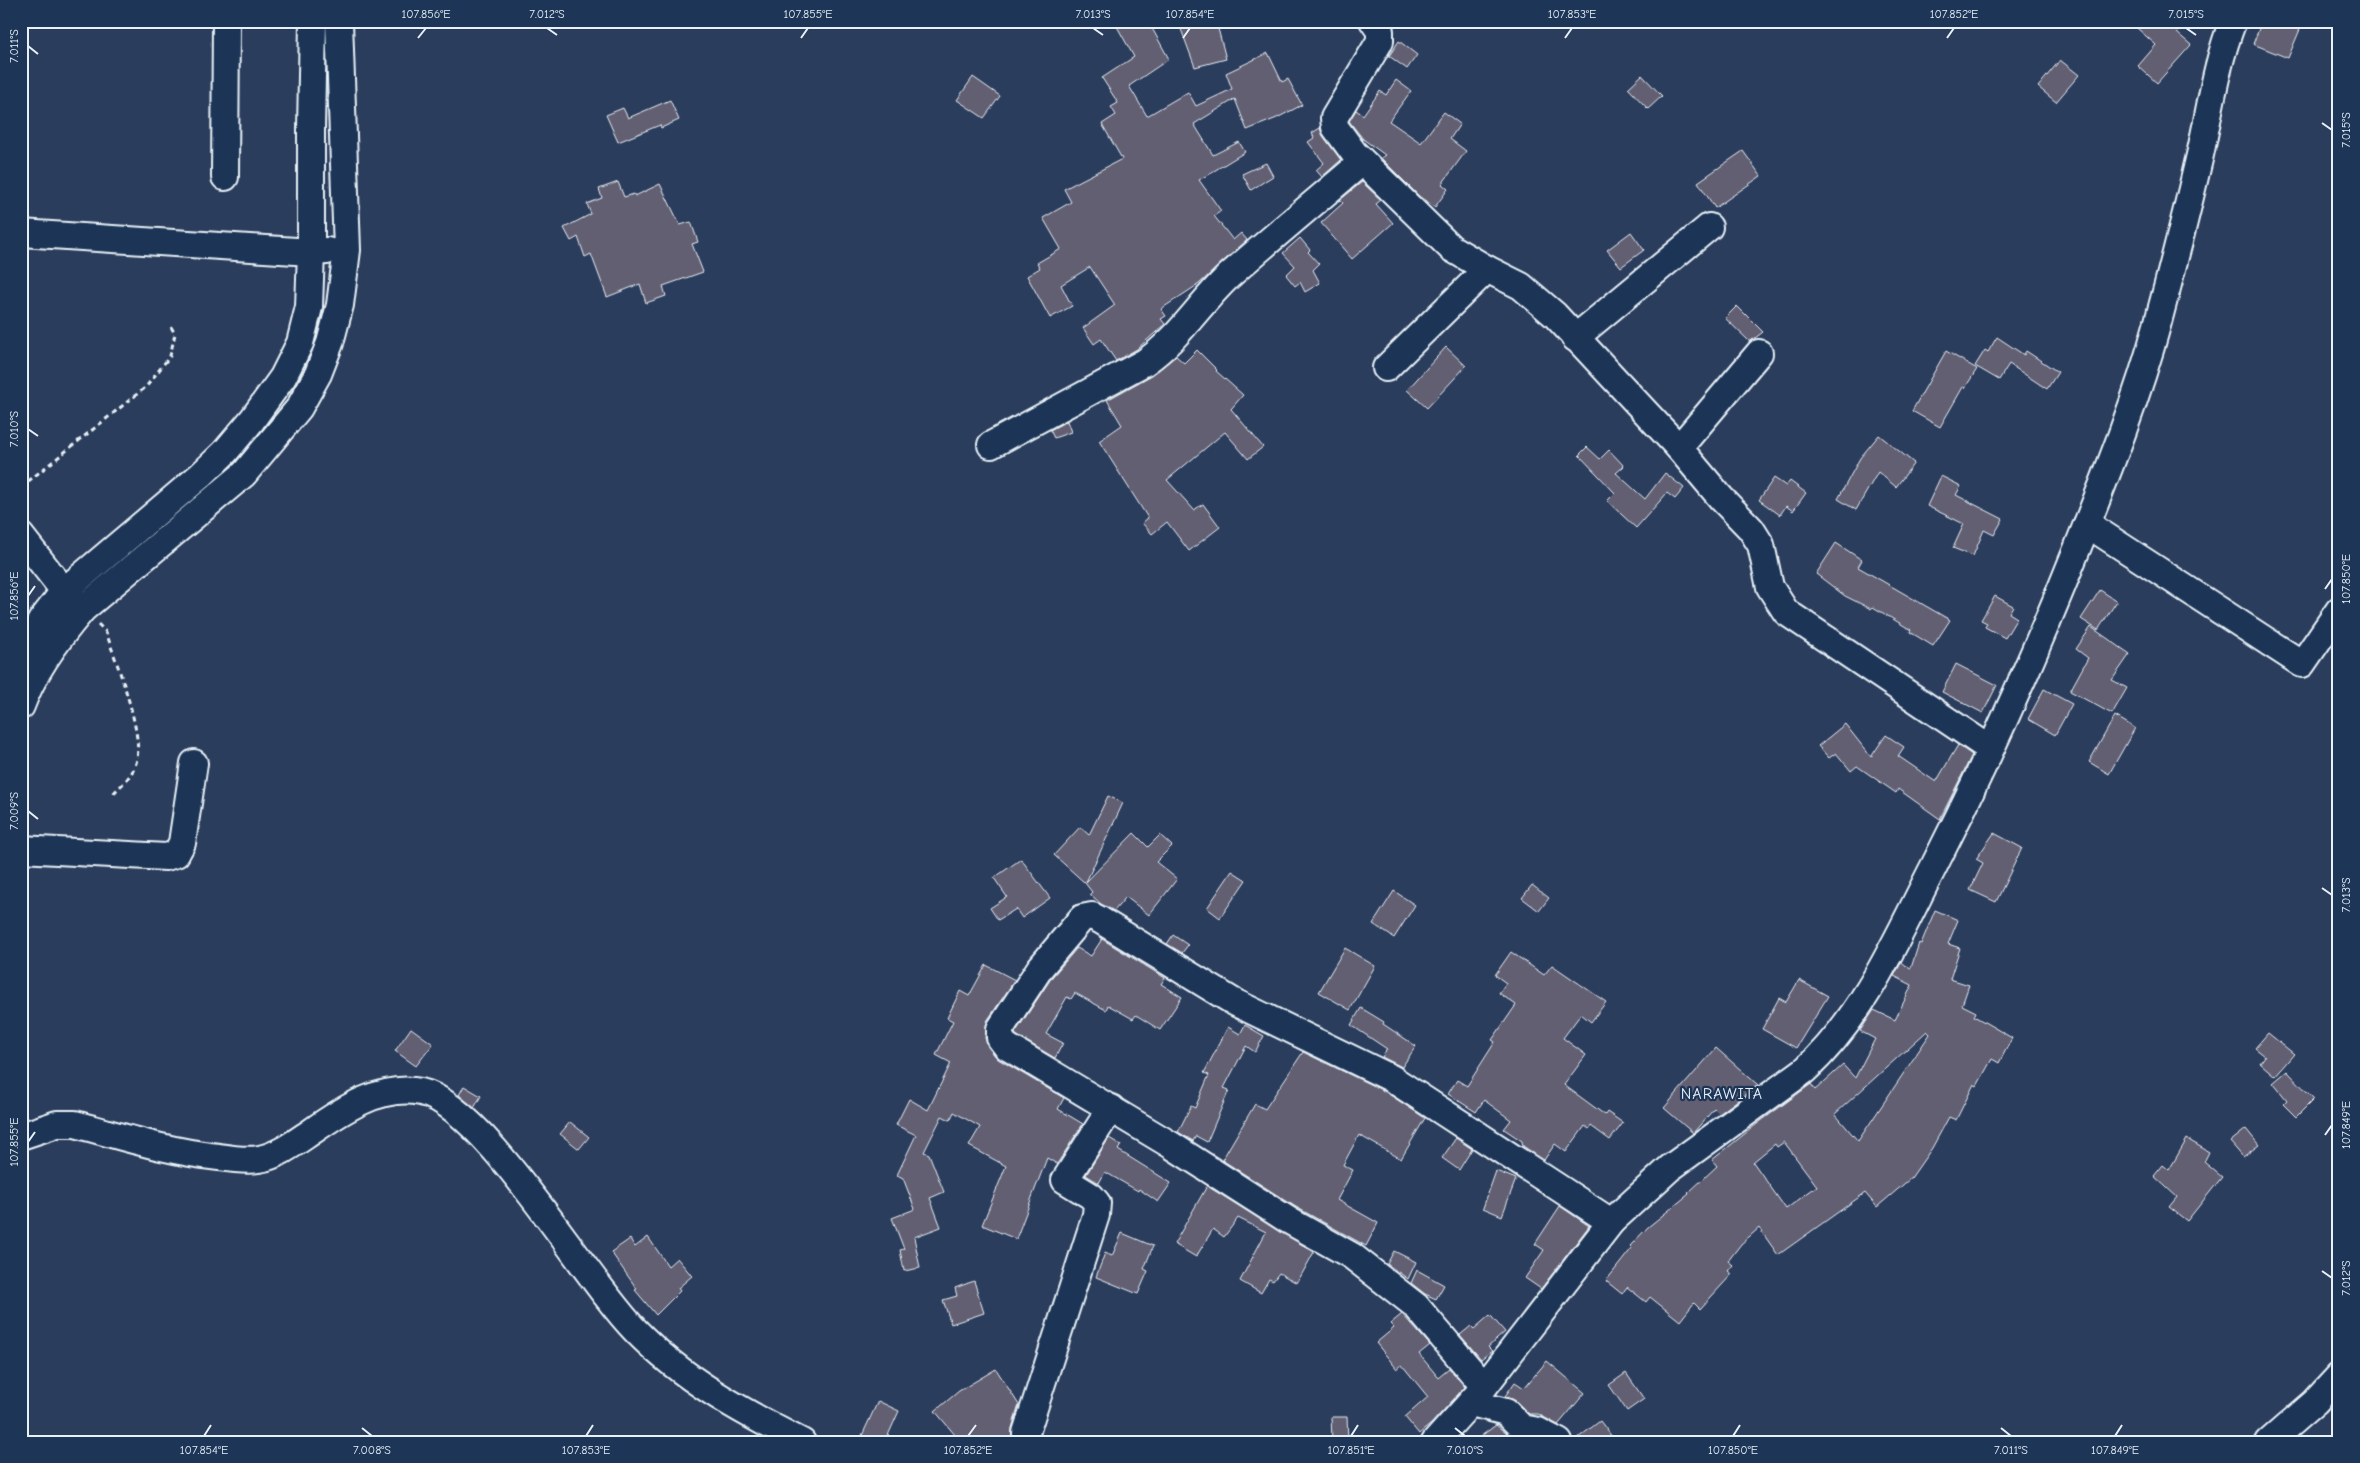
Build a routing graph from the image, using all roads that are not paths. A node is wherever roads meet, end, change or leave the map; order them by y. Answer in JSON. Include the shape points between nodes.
{"nodes":[{"id":1,"x":226,"y":21,"type":"edge"},
{"id":2,"x":313,"y":21,"type":"edge"},
{"id":3,"x":339,"y":21,"type":"edge"},
{"id":4,"x":1372,"y":21,"type":"edge"},
{"id":5,"x":2233,"y":21,"type":"edge"},
{"id":6,"x":1362,"y":162,"type":"junction"},
{"id":7,"x":225,"y":178,"type":"dead end"},
{"id":8,"x":1709,"y":226,"type":"dead end"},
{"id":9,"x":21,"y":233,"type":"edge"},
{"id":10,"x":347,"y":250,"type":"junction"},
{"id":11,"x":311,"y":252,"type":"junction"},
{"id":12,"x":1487,"y":269,"type":"junction"},
{"id":13,"x":1576,"y":338,"type":"junction"},
{"id":14,"x":1759,"y":353,"type":"dead end"},
{"id":15,"x":1386,"y":368,"type":"dead end"},
{"id":16,"x":991,"y":446,"type":"dead end"},
{"id":17,"x":1679,"y":448,"type":"junction"},
{"id":18,"x":2087,"y":524,"type":"junction"},
{"id":19,"x":21,"y":536,"type":"edge"},
{"id":20,"x":74,"y":600,"type":"junction"},
{"id":21,"x":2339,"y":610,"type":"edge"},
{"id":22,"x":21,"y":657,"type":"edge"},
{"id":23,"x":21,"y":706,"type":"edge"},
{"id":24,"x":1990,"y":749,"type":"junction"},
{"id":25,"x":194,"y":763,"type":"dead end"},
{"id":26,"x":21,"y":849,"type":"edge"},
{"id":27,"x":1111,"y":1108,"type":"junction"},
{"id":28,"x":21,"y":1136,"type":"edge"},
{"id":29,"x":1612,"y":1222,"type":"junction"},
{"id":30,"x":2339,"y":1376,"type":"edge"},
{"id":31,"x":1478,"y":1394,"type":"junction"},
{"id":32,"x":802,"y":1442,"type":"edge"},
{"id":33,"x":1026,"y":1442,"type":"edge"},
{"id":34,"x":1435,"y":1442,"type":"edge"},
{"id":35,"x":1559,"y":1442,"type":"edge"},
{"id":36,"x":2269,"y":1442,"type":"edge"}],
"edges":[{"from":1,"to":7,"type":"street"},
{"from":2,"to":11,"type":"street"},
{"from":3,"to":10,"type":"street"},
{"from":4,"to":6,"type":"street","via":[[1380,31],[1380,41],[1334,118],[1335,127]]},
{"from":5,"to":18,"type":"street","via":[[2221,56],[2198,164],[2140,384]]},
{"from":6,"to":12,"type":"street","via":[[1451,248]]},
{"from":6,"to":16,"type":"street","via":[[1230,275],[1160,352]]},
{"from":8,"to":13,"type":"street"},
{"from":9,"to":11,"type":"street"},
{"from":10,"to":11,"type":"street"},
{"from":10,"to":20,"type":"street","via":[[340,305],[330,343],[318,374],[299,408],[244,474]]},
{"from":11,"to":20,"type":"street","via":[[308,307],[300,343],[283,377],[252,420],[201,475]]},
{"from":12,"to":13,"type":"street","via":[[1521,286]]},
{"from":12,"to":15,"type":"street"},
{"from":13,"to":17,"type":"street"},
{"from":14,"to":17,"type":"street"},
{"from":17,"to":24,"type":"street","via":[[1752,530],[1761,545],[1770,587],[1786,612]]},
{"from":18,"to":21,"type":"street","via":[[2302,664]]},
{"from":18,"to":24,"type":"street","via":[[2051,615]]},
{"from":19,"to":20,"type":"street"},
{"from":20,"to":22,"type":"street","via":[[41,621]]},
{"from":20,"to":23,"type":"street","via":[[66,629],[42,664]]},
{"from":24,"to":29,"type":"street","via":[[1906,921],[1862,1000],[1834,1041],[1805,1070],[1654,1181]]},
{"from":25,"to":26,"type":"street","via":[[182,843],[176,854],[166,857]]},
{"from":27,"to":29,"type":"street","via":[[1006,1046],[1000,1038],[1000,1029],[1040,968],[1086,916],[1100,920],[1234,1002],[1391,1078]]},
{"from":27,"to":31,"type":"street","via":[[1288,1220],[1352,1256],[1416,1306]]},
{"from":27,"to":33,"type":"street","via":[[1065,1180],[1091,1196],[1097,1203],[1096,1215],[1026,1433]]},
{"from":28,"to":32,"type":"street","via":[[57,1124],[75,1124],[194,1154],[260,1159],[290,1146],[360,1102],[383,1093],[422,1092],[450,1106],[484,1138],[608,1299],[658,1353],[714,1394]]},
{"from":29,"to":31,"type":"street"},
{"from":30,"to":36,"type":"street"},
{"from":31,"to":34,"type":"street"},
{"from":31,"to":35,"type":"street","via":[[1506,1412],[1522,1428],[1538,1431]]}]}
